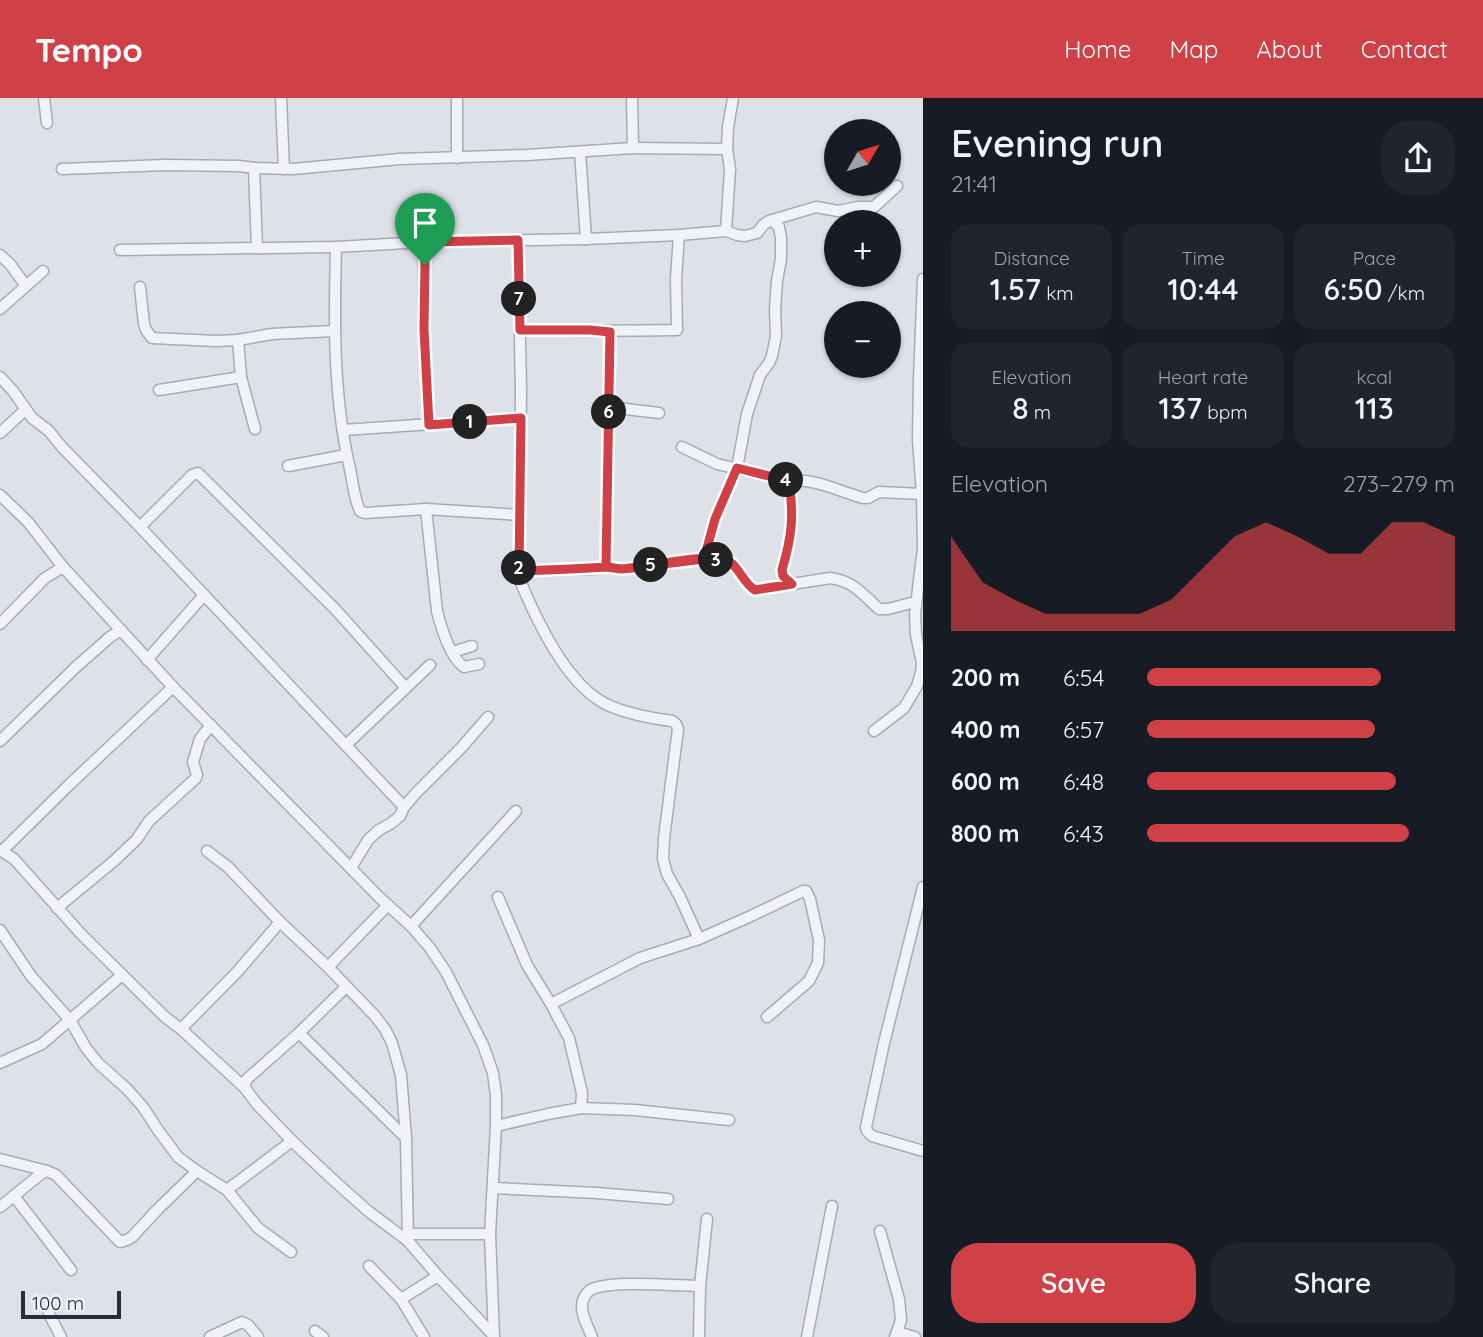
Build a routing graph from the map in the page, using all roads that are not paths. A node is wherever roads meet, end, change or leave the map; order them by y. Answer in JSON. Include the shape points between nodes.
{"nodes":[{"id":1,"x":44,"y":98,"type":"edge"},
{"id":2,"x":281,"y":98,"type":"edge"},
{"id":3,"x":457,"y":98,"type":"edge"},
{"id":4,"x":632,"y":98,"type":"edge"},
{"id":5,"x":733,"y":98,"type":"edge"},
{"id":6,"x":47,"y":123,"type":"dead end"},
{"id":7,"x":633,"y":148,"type":"junction"},
{"id":8,"x":727,"y":149,"type":"junction"},
{"id":9,"x":580,"y":152,"type":"junction"},
{"id":10,"x":457,"y":158,"type":"junction"},
{"id":11,"x":254,"y":168,"type":"junction"},
{"id":12,"x":62,"y":169,"type":"dead end"},
{"id":13,"x":284,"y":169,"type":"junction"},
{"id":14,"x":886,"y":196,"type":"edge"},
{"id":15,"x":772,"y":220,"type":"junction"},
{"id":16,"x":726,"y":231,"type":"junction"},
{"id":17,"x":679,"y":236,"type":"junction"},
{"id":18,"x":586,"y":239,"type":"junction"},
{"id":19,"x":518,"y":240,"type":"junction"},
{"id":20,"x":424,"y":242,"type":"junction"},
{"id":21,"x":336,"y":247,"type":"junction"},
{"id":22,"x":257,"y":248,"type":"junction"},
{"id":23,"x":120,"y":250,"type":"dead end"},
{"id":24,"x":0,"y":255,"type":"edge"},
{"id":25,"x":43,"y":271,"type":"dead end"},
{"id":26,"x":923,"y":279,"type":"edge"},
{"id":27,"x":26,"y":286,"type":"junction"},
{"id":28,"x":140,"y":287,"type":"dead end"},
{"id":29,"x":0,"y":309,"type":"edge"},
{"id":30,"x":520,"y":330,"type":"junction"},
{"id":31,"x":334,"y":331,"type":"junction"},
{"id":32,"x":610,"y":332,"type":"junction"},
{"id":33,"x":238,"y":340,"type":"junction"},
{"id":34,"x":0,"y":377,"type":"edge"},
{"id":35,"x":240,"y":377,"type":"junction"},
{"id":36,"x":159,"y":390,"type":"dead end"},
{"id":37,"x":609,"y":407,"type":"junction"},
{"id":38,"x":25,"y":410,"type":"junction"},
{"id":39,"x":921,"y":412,"type":"edge"},
{"id":40,"x":659,"y":413,"type":"dead end"},
{"id":41,"x":521,"y":418,"type":"junction"},
{"id":42,"x":429,"y":425,"type":"junction"},
{"id":43,"x":255,"y":429,"type":"dead end"},
{"id":44,"x":343,"y":430,"type":"junction"},
{"id":45,"x":0,"y":433,"type":"edge"},
{"id":46,"x":682,"y":447,"type":"dead end"},
{"id":47,"x":346,"y":455,"type":"junction"},
{"id":48,"x":288,"y":466,"type":"dead end"},
{"id":49,"x":737,"y":468,"type":"junction"},
{"id":50,"x":789,"y":481,"type":"junction"},
{"id":51,"x":922,"y":494,"type":"edge"},
{"id":52,"x":0,"y":495,"type":"edge"},
{"id":53,"x":426,"y":509,"type":"junction"},
{"id":54,"x":520,"y":515,"type":"junction"},
{"id":55,"x":140,"y":527,"type":"junction"},
{"id":56,"x":704,"y":559,"type":"junction"},
{"id":57,"x":63,"y":567,"type":"junction"},
{"id":58,"x":606,"y":567,"type":"junction"},
{"id":59,"x":519,"y":571,"type":"junction"},
{"id":60,"x":792,"y":584,"type":"junction"},
{"id":61,"x":204,"y":595,"type":"junction"},
{"id":62,"x":915,"y":602,"type":"junction"},
{"id":63,"x":2,"y":616,"type":"edge"},
{"id":64,"x":121,"y":631,"type":"junction"},
{"id":65,"x":471,"y":646,"type":"dead end"},
{"id":66,"x":452,"y":652,"type":"junction"},
{"id":67,"x":147,"y":660,"type":"junction"},
{"id":68,"x":478,"y":664,"type":"dead end"},
{"id":69,"x":430,"y":665,"type":"dead end"},
{"id":70,"x":173,"y":687,"type":"junction"},
{"id":71,"x":405,"y":687,"type":"junction"},
{"id":72,"x":488,"y":717,"type":"dead end"},
{"id":73,"x":211,"y":725,"type":"junction"},
{"id":74,"x":874,"y":731,"type":"dead end"},
{"id":75,"x":0,"y":741,"type":"edge"},
{"id":76,"x":346,"y":745,"type":"junction"},
{"id":77,"x":404,"y":807,"type":"junction"},
{"id":78,"x":516,"y":811,"type":"dead end"},
{"id":79,"x":1,"y":850,"type":"edge"},
{"id":80,"x":207,"y":851,"type":"dead end"},
{"id":81,"x":351,"y":868,"type":"junction"},
{"id":82,"x":923,"y":887,"type":"edge"},
{"id":83,"x":498,"y":897,"type":"dead end"},
{"id":84,"x":388,"y":905,"type":"junction"},
{"id":85,"x":57,"y":908,"type":"junction"},
{"id":86,"x":280,"y":922,"type":"junction"},
{"id":87,"x":411,"y":926,"type":"junction"},
{"id":88,"x":0,"y":932,"type":"edge"},
{"id":89,"x":699,"y":939,"type":"junction"},
{"id":90,"x":328,"y":967,"type":"junction"},
{"id":91,"x":122,"y":975,"type":"junction"},
{"id":92,"x":346,"y":987,"type":"junction"},
{"id":93,"x":551,"y":1004,"type":"junction"},
{"id":94,"x":767,"y":1017,"type":"dead end"},
{"id":95,"x":70,"y":1020,"type":"junction"},
{"id":96,"x":181,"y":1030,"type":"junction"},
{"id":97,"x":299,"y":1032,"type":"junction"},
{"id":98,"x":0,"y":1063,"type":"edge"},
{"id":99,"x":245,"y":1088,"type":"junction"},
{"id":100,"x":581,"y":1108,"type":"junction"},
{"id":101,"x":729,"y":1120,"type":"dead end"},
{"id":102,"x":496,"y":1126,"type":"junction"},
{"id":103,"x":406,"y":1138,"type":"junction"},
{"id":104,"x":292,"y":1141,"type":"junction"},
{"id":105,"x":923,"y":1151,"type":"edge"},
{"id":106,"x":0,"y":1159,"type":"edge"},
{"id":107,"x":47,"y":1171,"type":"junction"},
{"id":108,"x":197,"y":1171,"type":"junction"},
{"id":109,"x":494,"y":1188,"type":"junction"},
{"id":110,"x":227,"y":1190,"type":"junction"},
{"id":111,"x":14,"y":1196,"type":"junction"},
{"id":112,"x":668,"y":1199,"type":"dead end"},
{"id":113,"x":832,"y":1206,"type":"dead end"},
{"id":114,"x":0,"y":1207,"type":"edge"},
{"id":115,"x":707,"y":1219,"type":"dead end"},
{"id":116,"x":880,"y":1231,"type":"dead end"},
{"id":117,"x":490,"y":1234,"type":"junction"},
{"id":118,"x":408,"y":1238,"type":"junction"},
{"id":119,"x":291,"y":1252,"type":"dead end"},
{"id":120,"x":369,"y":1266,"type":"dead end"},
{"id":121,"x":71,"y":1270,"type":"dead end"},
{"id":122,"x":438,"y":1276,"type":"junction"},
{"id":123,"x":701,"y":1286,"type":"junction"},
{"id":124,"x":401,"y":1298,"type":"junction"},
{"id":125,"x":49,"y":1314,"type":"dead end"},
{"id":126,"x":896,"y":1335,"type":"edge"},
{"id":127,"x":61,"y":1337,"type":"edge"},
{"id":128,"x":210,"y":1337,"type":"edge"},
{"id":129,"x":258,"y":1337,"type":"edge"},
{"id":130,"x":424,"y":1337,"type":"edge"},
{"id":131,"x":494,"y":1337,"type":"edge"},
{"id":132,"x":592,"y":1337,"type":"edge"},
{"id":133,"x":699,"y":1337,"type":"edge"},
{"id":134,"x":807,"y":1337,"type":"edge"},
{"id":135,"x":915,"y":1337,"type":"edge"}],
"edges":[{"from":1,"to":6,"type":"street"},
{"from":2,"to":13,"type":"street"},
{"from":3,"to":10,"type":"street"},
{"from":4,"to":7,"type":"street"},
{"from":5,"to":8,"type":"street"},
{"from":7,"to":8,"type":"street"},
{"from":7,"to":9,"type":"street"},
{"from":8,"to":16,"type":"street"},
{"from":9,"to":10,"type":"street"},
{"from":9,"to":18,"type":"street"},
{"from":10,"to":13,"type":"street"},
{"from":11,"to":12,"type":"street"},
{"from":11,"to":13,"type":"street"},
{"from":11,"to":22,"type":"street"},
{"from":14,"to":15,"type":"street","via":[[874,207],[842,211],[816,207]]},
{"from":15,"to":16,"type":"street","via":[[751,236]]},
{"from":15,"to":49,"type":"street","via":[[782,238],[776,336],[747,414]]},
{"from":16,"to":17,"type":"street"},
{"from":17,"to":18,"type":"street"},
{"from":17,"to":32,"type":"street","via":[[677,330]]},
{"from":18,"to":19,"type":"street"},
{"from":19,"to":20,"type":"street"},
{"from":19,"to":30,"type":"street"},
{"from":20,"to":21,"type":"street"},
{"from":20,"to":42,"type":"street"},
{"from":21,"to":22,"type":"street"},
{"from":21,"to":31,"type":"street"},
{"from":22,"to":23,"type":"street"},
{"from":24,"to":27,"type":"street"},
{"from":25,"to":27,"type":"street"},
{"from":26,"to":39,"type":"street"},
{"from":27,"to":29,"type":"street"},
{"from":28,"to":33,"type":"street","via":[[144,324],[152,338]]},
{"from":30,"to":32,"type":"street"},
{"from":30,"to":41,"type":"street"},
{"from":31,"to":33,"type":"street"},
{"from":31,"to":44,"type":"street"},
{"from":32,"to":37,"type":"street"},
{"from":33,"to":35,"type":"street"},
{"from":34,"to":38,"type":"street"},
{"from":35,"to":36,"type":"street"},
{"from":35,"to":43,"type":"street"},
{"from":37,"to":40,"type":"street"},
{"from":37,"to":58,"type":"street"},
{"from":38,"to":45,"type":"street"},
{"from":38,"to":55,"type":"street"},
{"from":39,"to":51,"type":"street"},
{"from":41,"to":42,"type":"street"},
{"from":41,"to":54,"type":"street"},
{"from":42,"to":44,"type":"street"},
{"from":44,"to":47,"type":"street"},
{"from":46,"to":49,"type":"street"},
{"from":47,"to":48,"type":"street"},
{"from":47,"to":53,"type":"street","via":[[360,511]]},
{"from":49,"to":50,"type":"street"},
{"from":49,"to":56,"type":"street"},
{"from":50,"to":51,"type":"street","via":[[823,484],[863,498],[879,492]]},
{"from":50,"to":60,"type":"street","via":[[792,527],[782,570]]},
{"from":51,"to":62,"type":"street","via":[[923,548]]},
{"from":52,"to":57,"type":"street"},
{"from":53,"to":54,"type":"street"},
{"from":53,"to":66,"type":"street","via":[[437,611]]},
{"from":54,"to":59,"type":"street"},
{"from":55,"to":61,"type":"street"},
{"from":55,"to":71,"type":"street","via":[[198,473],[335,609]]},
{"from":56,"to":58,"type":"street"},
{"from":56,"to":60,"type":"street","via":[[732,564],[755,590]]},
{"from":57,"to":63,"type":"street"},
{"from":57,"to":64,"type":"street"},
{"from":58,"to":59,"type":"street"},
{"from":59,"to":89,"type":"street","via":[[526,595],[557,655],[576,680],[600,702],[676,724],[663,859]]},
{"from":60,"to":62,"type":"street","via":[[838,579],[882,609]]},
{"from":61,"to":67,"type":"street"},
{"from":61,"to":76,"type":"street"},
{"from":62,"to":74,"type":"street","via":[[922,663],[917,686],[904,708]]},
{"from":64,"to":67,"type":"street"},
{"from":64,"to":75,"type":"street","via":[[101,644]]},
{"from":65,"to":66,"type":"street"},
{"from":66,"to":68,"type":"street","via":[[464,667]]},
{"from":67,"to":70,"type":"street"},
{"from":69,"to":71,"type":"street"},
{"from":70,"to":73,"type":"street"},
{"from":70,"to":79,"type":"street"},
{"from":71,"to":76,"type":"street"},
{"from":72,"to":77,"type":"street"},
{"from":73,"to":81,"type":"street"},
{"from":73,"to":85,"type":"street","via":[[200,739],[193,762],[196,778],[114,861]]},
{"from":76,"to":77,"type":"street"},
{"from":77,"to":81,"type":"street","via":[[400,816],[368,840]]},
{"from":78,"to":87,"type":"street"},
{"from":79,"to":85,"type":"street"},
{"from":80,"to":86,"type":"street"},
{"from":81,"to":84,"type":"street"},
{"from":82,"to":105,"type":"street","via":[[866,1131]]},
{"from":83,"to":93,"type":"street","via":[[527,965]]},
{"from":84,"to":87,"type":"street"},
{"from":84,"to":90,"type":"street"},
{"from":85,"to":91,"type":"street"},
{"from":86,"to":90,"type":"street"},
{"from":86,"to":96,"type":"street"},
{"from":87,"to":102,"type":"street","via":[[446,972],[483,1045],[493,1073]]},
{"from":88,"to":95,"type":"street"},
{"from":89,"to":93,"type":"street","via":[[640,958]]},
{"from":89,"to":94,"type":"street","via":[[808,892],[819,940],[818,963],[809,981]]},
{"from":90,"to":92,"type":"street"},
{"from":91,"to":95,"type":"street"},
{"from":91,"to":96,"type":"street"},
{"from":92,"to":97,"type":"street"},
{"from":92,"to":103,"type":"street","via":[[375,1016],[392,1043],[401,1075]]},
{"from":93,"to":100,"type":"street","via":[[569,1038],[582,1093]]},
{"from":95,"to":98,"type":"street","via":[[41,1044]]},
{"from":95,"to":108,"type":"street","via":[[98,1063],[136,1098],[178,1157]]},
{"from":96,"to":99,"type":"street"},
{"from":97,"to":99,"type":"street","via":[[246,1080]]},
{"from":97,"to":103,"type":"street"},
{"from":99,"to":104,"type":"street"},
{"from":100,"to":101,"type":"street"},
{"from":100,"to":102,"type":"street"},
{"from":102,"to":109,"type":"street"},
{"from":103,"to":118,"type":"street"},
{"from":104,"to":110,"type":"street"},
{"from":104,"to":118,"type":"street","via":[[368,1211]]},
{"from":106,"to":107,"type":"street"},
{"from":107,"to":108,"type":"street","via":[[120,1242],[132,1237]]},
{"from":107,"to":111,"type":"street"},
{"from":108,"to":110,"type":"street"},
{"from":109,"to":112,"type":"street"},
{"from":109,"to":117,"type":"street"},
{"from":110,"to":119,"type":"street","via":[[258,1228]]},
{"from":111,"to":114,"type":"street"},
{"from":111,"to":121,"type":"street"},
{"from":113,"to":134,"type":"street"},
{"from":115,"to":123,"type":"street"},
{"from":116,"to":126,"type":"street","via":[[900,1299]]},
{"from":117,"to":118,"type":"street"},
{"from":117,"to":131,"type":"street"},
{"from":118,"to":122,"type":"street"},
{"from":120,"to":124,"type":"street"},
{"from":122,"to":124,"type":"street"},
{"from":122,"to":131,"type":"street"},
{"from":123,"to":132,"type":"street","via":[[607,1285],[589,1291],[582,1304]]},
{"from":123,"to":133,"type":"street"},
{"from":124,"to":130,"type":"street"},
{"from":125,"to":127,"type":"street"},
{"from":126,"to":135,"type":"street"},
{"from":128,"to":129,"type":"street","via":[[242,1322]]}]}
